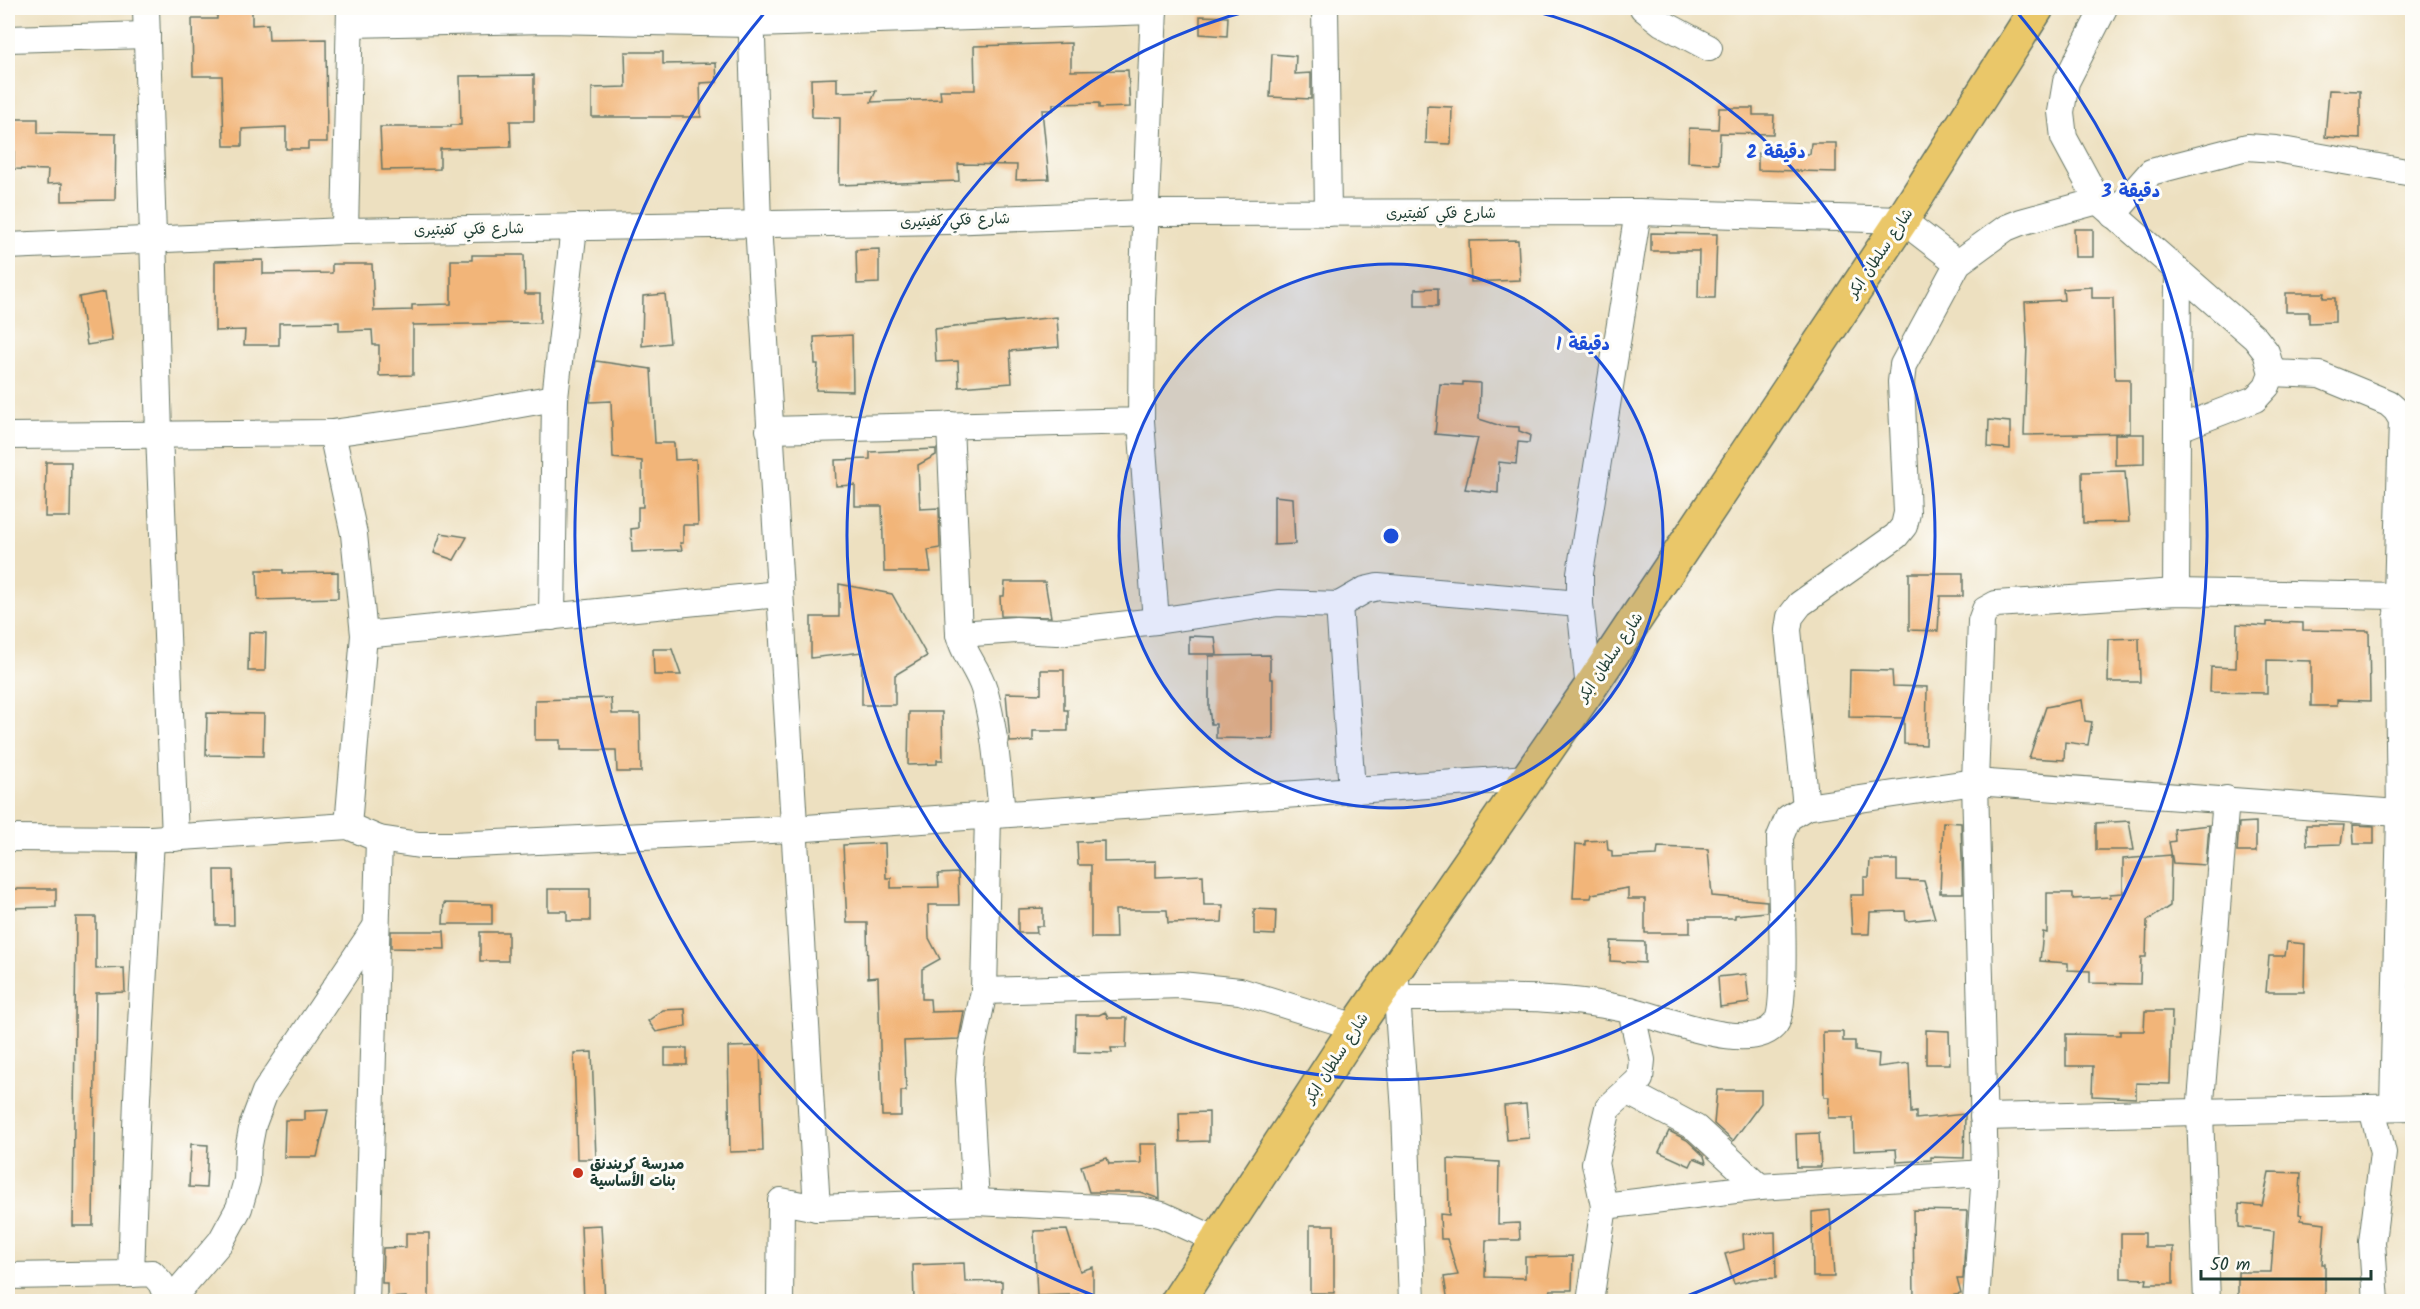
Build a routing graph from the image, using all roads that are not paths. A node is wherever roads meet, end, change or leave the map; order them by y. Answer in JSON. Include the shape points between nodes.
{"nodes":[{"id":1,"x":146,"y":8,"type":"edge"},
{"id":2,"x":1325,"y":8,"type":"edge"},
{"id":3,"x":1643,"y":8,"type":"edge"},
{"id":4,"x":2037,"y":8,"type":"edge"},
{"id":5,"x":2104,"y":8,"type":"edge"},
{"id":6,"x":1154,"y":9,"type":"edge"},
{"id":7,"x":937,"y":12,"type":"edge"},
{"id":8,"x":547,"y":14,"type":"edge"},
{"id":9,"x":350,"y":16,"type":"edge"},
{"id":10,"x":751,"y":16,"type":"edge"},
{"id":11,"x":147,"y":35,"type":"junction"},
{"id":12,"x":8,"y":39,"type":"edge"},
{"id":13,"x":1709,"y":48,"type":"dead end"},
{"id":14,"x":2412,"y":173,"type":"edge"},
{"id":15,"x":2106,"y":208,"type":"junction"},
{"id":16,"x":1638,"y":212,"type":"junction"},
{"id":17,"x":1146,"y":213,"type":"junction"},
{"id":18,"x":1328,"y":213,"type":"junction"},
{"id":19,"x":1902,"y":220,"type":"junction"},
{"id":20,"x":758,"y":224,"type":"junction"},
{"id":21,"x":574,"y":227,"type":"junction"},
{"id":22,"x":345,"y":231,"type":"junction"},
{"id":23,"x":152,"y":238,"type":"junction"},
{"id":24,"x":8,"y":246,"type":"edge"},
{"id":25,"x":1958,"y":263,"type":"junction"},
{"id":26,"x":2178,"y":271,"type":"junction"},
{"id":27,"x":2272,"y":373,"type":"junction"},
{"id":28,"x":555,"y":398,"type":"junction"},
{"id":29,"x":1141,"y":421,"type":"junction"},
{"id":30,"x":950,"y":425,"type":"junction"},
{"id":31,"x":2177,"y":429,"type":"junction"},
{"id":32,"x":769,"y":430,"type":"junction"},
{"id":33,"x":159,"y":433,"type":"junction"},
{"id":34,"x":332,"y":433,"type":"junction"},
{"id":35,"x":8,"y":436,"type":"edge"},
{"id":36,"x":2176,"y":592,"type":"junction"},
{"id":37,"x":779,"y":594,"type":"junction"},
{"id":38,"x":2397,"y":596,"type":"junction"},
{"id":39,"x":1580,"y":604,"type":"junction"},
{"id":40,"x":1339,"y":605,"type":"junction"},
{"id":41,"x":552,"y":617,"type":"junction"},
{"id":42,"x":1156,"y":621,"type":"junction"},
{"id":43,"x":959,"y":634,"type":"junction"},
{"id":44,"x":364,"y":635,"type":"junction"},
{"id":45,"x":1589,"y":688,"type":"junction"},
{"id":46,"x":1528,"y":778,"type":"junction"},
{"id":47,"x":1975,"y":782,"type":"junction"},
{"id":48,"x":1352,"y":790,"type":"junction"},
{"id":49,"x":2226,"y":799,"type":"junction"},
{"id":50,"x":1806,"y":807,"type":"junction"},
{"id":51,"x":995,"y":815,"type":"junction"},
{"id":52,"x":2406,"y":815,"type":"edge"},
{"id":53,"x":348,"y":826,"type":"junction"},
{"id":54,"x":792,"y":829,"type":"junction"},
{"id":55,"x":8,"y":838,"type":"edge"},
{"id":56,"x":163,"y":838,"type":"junction"},
{"id":57,"x":379,"y":839,"type":"junction"},
{"id":58,"x":375,"y":928,"type":"junction"},
{"id":59,"x":1396,"y":984,"type":"junction"},
{"id":60,"x":984,"y":991,"type":"junction"},
{"id":61,"x":1631,"y":1010,"type":"junction"},
{"id":62,"x":1356,"y":1027,"type":"junction"},
{"id":63,"x":1628,"y":1092,"type":"junction"},
{"id":64,"x":2392,"y":1107,"type":"edge"},
{"id":65,"x":2200,"y":1113,"type":"junction"},
{"id":66,"x":1983,"y":1117,"type":"junction"},
{"id":67,"x":1985,"y":1173,"type":"junction"},
{"id":68,"x":1760,"y":1187,"type":"junction"},
{"id":69,"x":976,"y":1202,"type":"junction"},
{"id":70,"x":1604,"y":1206,"type":"junction"},
{"id":71,"x":817,"y":1208,"type":"junction"},
{"id":72,"x":1217,"y":1240,"type":"junction"},
{"id":73,"x":131,"y":1274,"type":"junction"},
{"id":74,"x":8,"y":1276,"type":"edge"},
{"id":75,"x":169,"y":1302,"type":"edge"},
{"id":76,"x":366,"y":1302,"type":"edge"},
{"id":77,"x":780,"y":1302,"type":"edge"},
{"id":78,"x":1177,"y":1302,"type":"edge"},
{"id":79,"x":1412,"y":1302,"type":"edge"},
{"id":80,"x":1590,"y":1302,"type":"edge"},
{"id":81,"x":1976,"y":1302,"type":"edge"},
{"id":82,"x":2206,"y":1302,"type":"edge"},
{"id":83,"x":2376,"y":1302,"type":"edge"}],
"edges":[{"from":1,"to":11,"type":"street"},
{"from":2,"to":18,"type":"street"},
{"from":3,"to":13,"type":"street"},
{"from":4,"to":19,"type":"highway","name":"شارع سلطان ابكر"},
{"from":5,"to":15,"type":"street","via":[[2066,82],[2061,112],[2064,138]]},
{"from":6,"to":7,"type":"street"},
{"from":6,"to":17,"type":"street"},
{"from":7,"to":10,"type":"street"},
{"from":8,"to":9,"type":"street"},
{"from":8,"to":10,"type":"street"},
{"from":9,"to":22,"type":"street"},
{"from":10,"to":20,"type":"street"},
{"from":11,"to":12,"type":"street"},
{"from":11,"to":23,"type":"street"},
{"from":14,"to":15,"type":"street","via":[[2276,148],[2247,147],[2151,172]]},
{"from":15,"to":25,"type":"street","via":[[2021,222],[2006,228]]},
{"from":15,"to":26,"type":"street"},
{"from":16,"to":18,"type":"street","name":"شارع فكي كفيتيرى"},
{"from":16,"to":19,"type":"street","name":"شارع فكي كفيتيرى"},
{"from":16,"to":39,"type":"street","via":[[1580,573]]},
{"from":17,"to":18,"type":"street","name":"شارع فكي كفيتيرى"},
{"from":17,"to":20,"type":"street","name":"شارع فكي كفيتيرى"},
{"from":17,"to":29,"type":"street"},
{"from":19,"to":25,"type":"street"},
{"from":19,"to":45,"type":"highway","name":"شارع سلطان ابكر"},
{"from":20,"to":21,"type":"street","name":"شارع فكي كفيتيرى"},
{"from":20,"to":32,"type":"street"},
{"from":21,"to":22,"type":"street","name":"شارع فكي كفيتيرى"},
{"from":21,"to":28,"type":"street"},
{"from":22,"to":23,"type":"street","name":"شارع فكي كفيتيرى"},
{"from":23,"to":24,"type":"street","name":"شارع فكي كفيتيرى"},
{"from":23,"to":33,"type":"street"},
{"from":25,"to":50,"type":"street","via":[[1904,365],[1900,382],[1904,526],[1896,536],[1800,604],[1790,617],[1788,630]]},
{"from":26,"to":27,"type":"street","via":[[2255,338],[2266,352]]},
{"from":26,"to":31,"type":"street"},
{"from":27,"to":31,"type":"street","via":[[2255,399]]},
{"from":27,"to":38,"type":"street","via":[[2320,375],[2388,404],[2402,420]]},
{"from":28,"to":34,"type":"street"},
{"from":28,"to":41,"type":"street"},
{"from":29,"to":30,"type":"street"},
{"from":29,"to":42,"type":"street"},
{"from":30,"to":32,"type":"street"},
{"from":30,"to":43,"type":"street"},
{"from":31,"to":36,"type":"street"},
{"from":32,"to":37,"type":"street"},
{"from":33,"to":34,"type":"street"},
{"from":33,"to":35,"type":"street"},
{"from":33,"to":56,"type":"street"},
{"from":34,"to":44,"type":"street","via":[[354,534]]},
{"from":36,"to":38,"type":"street"},
{"from":36,"to":47,"type":"street","via":[[1996,604],[1985,610],[1981,621]]},
{"from":37,"to":41,"type":"street"},
{"from":37,"to":54,"type":"street"},
{"from":38,"to":52,"type":"street"},
{"from":39,"to":40,"type":"street","via":[[1391,586],[1365,590]]},
{"from":39,"to":45,"type":"street"},
{"from":40,"to":42,"type":"street","via":[[1278,603]]},
{"from":40,"to":48,"type":"street"},
{"from":41,"to":44,"type":"street"},
{"from":42,"to":43,"type":"street","via":[[1057,632]]},
{"from":43,"to":51,"type":"street","via":[[984,690],[995,748]]},
{"from":44,"to":53,"type":"street"},
{"from":45,"to":46,"type":"highway","name":"شارع سلطان ابكر"},
{"from":46,"to":48,"type":"street"},
{"from":46,"to":59,"type":"highway","name":"شارع سلطان ابكر"},
{"from":47,"to":49,"type":"street"},
{"from":47,"to":50,"type":"street"},
{"from":47,"to":66,"type":"street"},
{"from":48,"to":51,"type":"street"},
{"from":49,"to":52,"type":"street"},
{"from":49,"to":65,"type":"street"},
{"from":50,"to":61,"type":"street","via":[[1788,818],[1780,837],[1782,996],[1777,1023],[1762,1035],[1731,1037]]},
{"from":51,"to":54,"type":"street"},
{"from":51,"to":60,"type":"street"},
{"from":52,"to":64,"type":"street"},
{"from":53,"to":56,"type":"street"},
{"from":53,"to":57,"type":"street"},
{"from":54,"to":57,"type":"street","via":[[453,845]]},
{"from":54,"to":71,"type":"street"},
{"from":55,"to":56,"type":"street"},
{"from":56,"to":73,"type":"street","via":[[137,1098]]},
{"from":57,"to":58,"type":"street"},
{"from":58,"to":75,"type":"street","via":[[265,1092],[253,1124],[247,1180],[239,1208],[221,1241]]},
{"from":58,"to":76,"type":"street"},
{"from":59,"to":61,"type":"street"},
{"from":59,"to":62,"type":"highway","name":"شارع سلطان ابكر"},
{"from":59,"to":79,"type":"street"},
{"from":60,"to":62,"type":"street","via":[[1211,986],[1240,991]]},
{"from":60,"to":69,"type":"street","via":[[970,1053]]},
{"from":61,"to":63,"type":"street","via":[[1642,1060],[1640,1079]]},
{"from":62,"to":72,"type":"highway","name":"شارع سلطان ابكر"},
{"from":63,"to":68,"type":"street","via":[[1696,1128]]},
{"from":63,"to":70,"type":"street","via":[[1608,1108],[1595,1163]]},
{"from":64,"to":65,"type":"street"},
{"from":64,"to":83,"type":"street","via":[[2372,1242]]},
{"from":65,"to":66,"type":"street"},
{"from":65,"to":82,"type":"street"},
{"from":66,"to":67,"type":"street"},
{"from":67,"to":68,"type":"street"},
{"from":67,"to":81,"type":"street"},
{"from":68,"to":70,"type":"street"},
{"from":69,"to":71,"type":"street"},
{"from":69,"to":72,"type":"street","via":[[1142,1210]]},
{"from":70,"to":80,"type":"street"},
{"from":71,"to":77,"type":"street","via":[[781,1201]]},
{"from":72,"to":78,"type":"highway","name":"شارع سلطان ابكر"},
{"from":73,"to":74,"type":"street"},
{"from":73,"to":75,"type":"street","via":[[152,1273]]}]}
